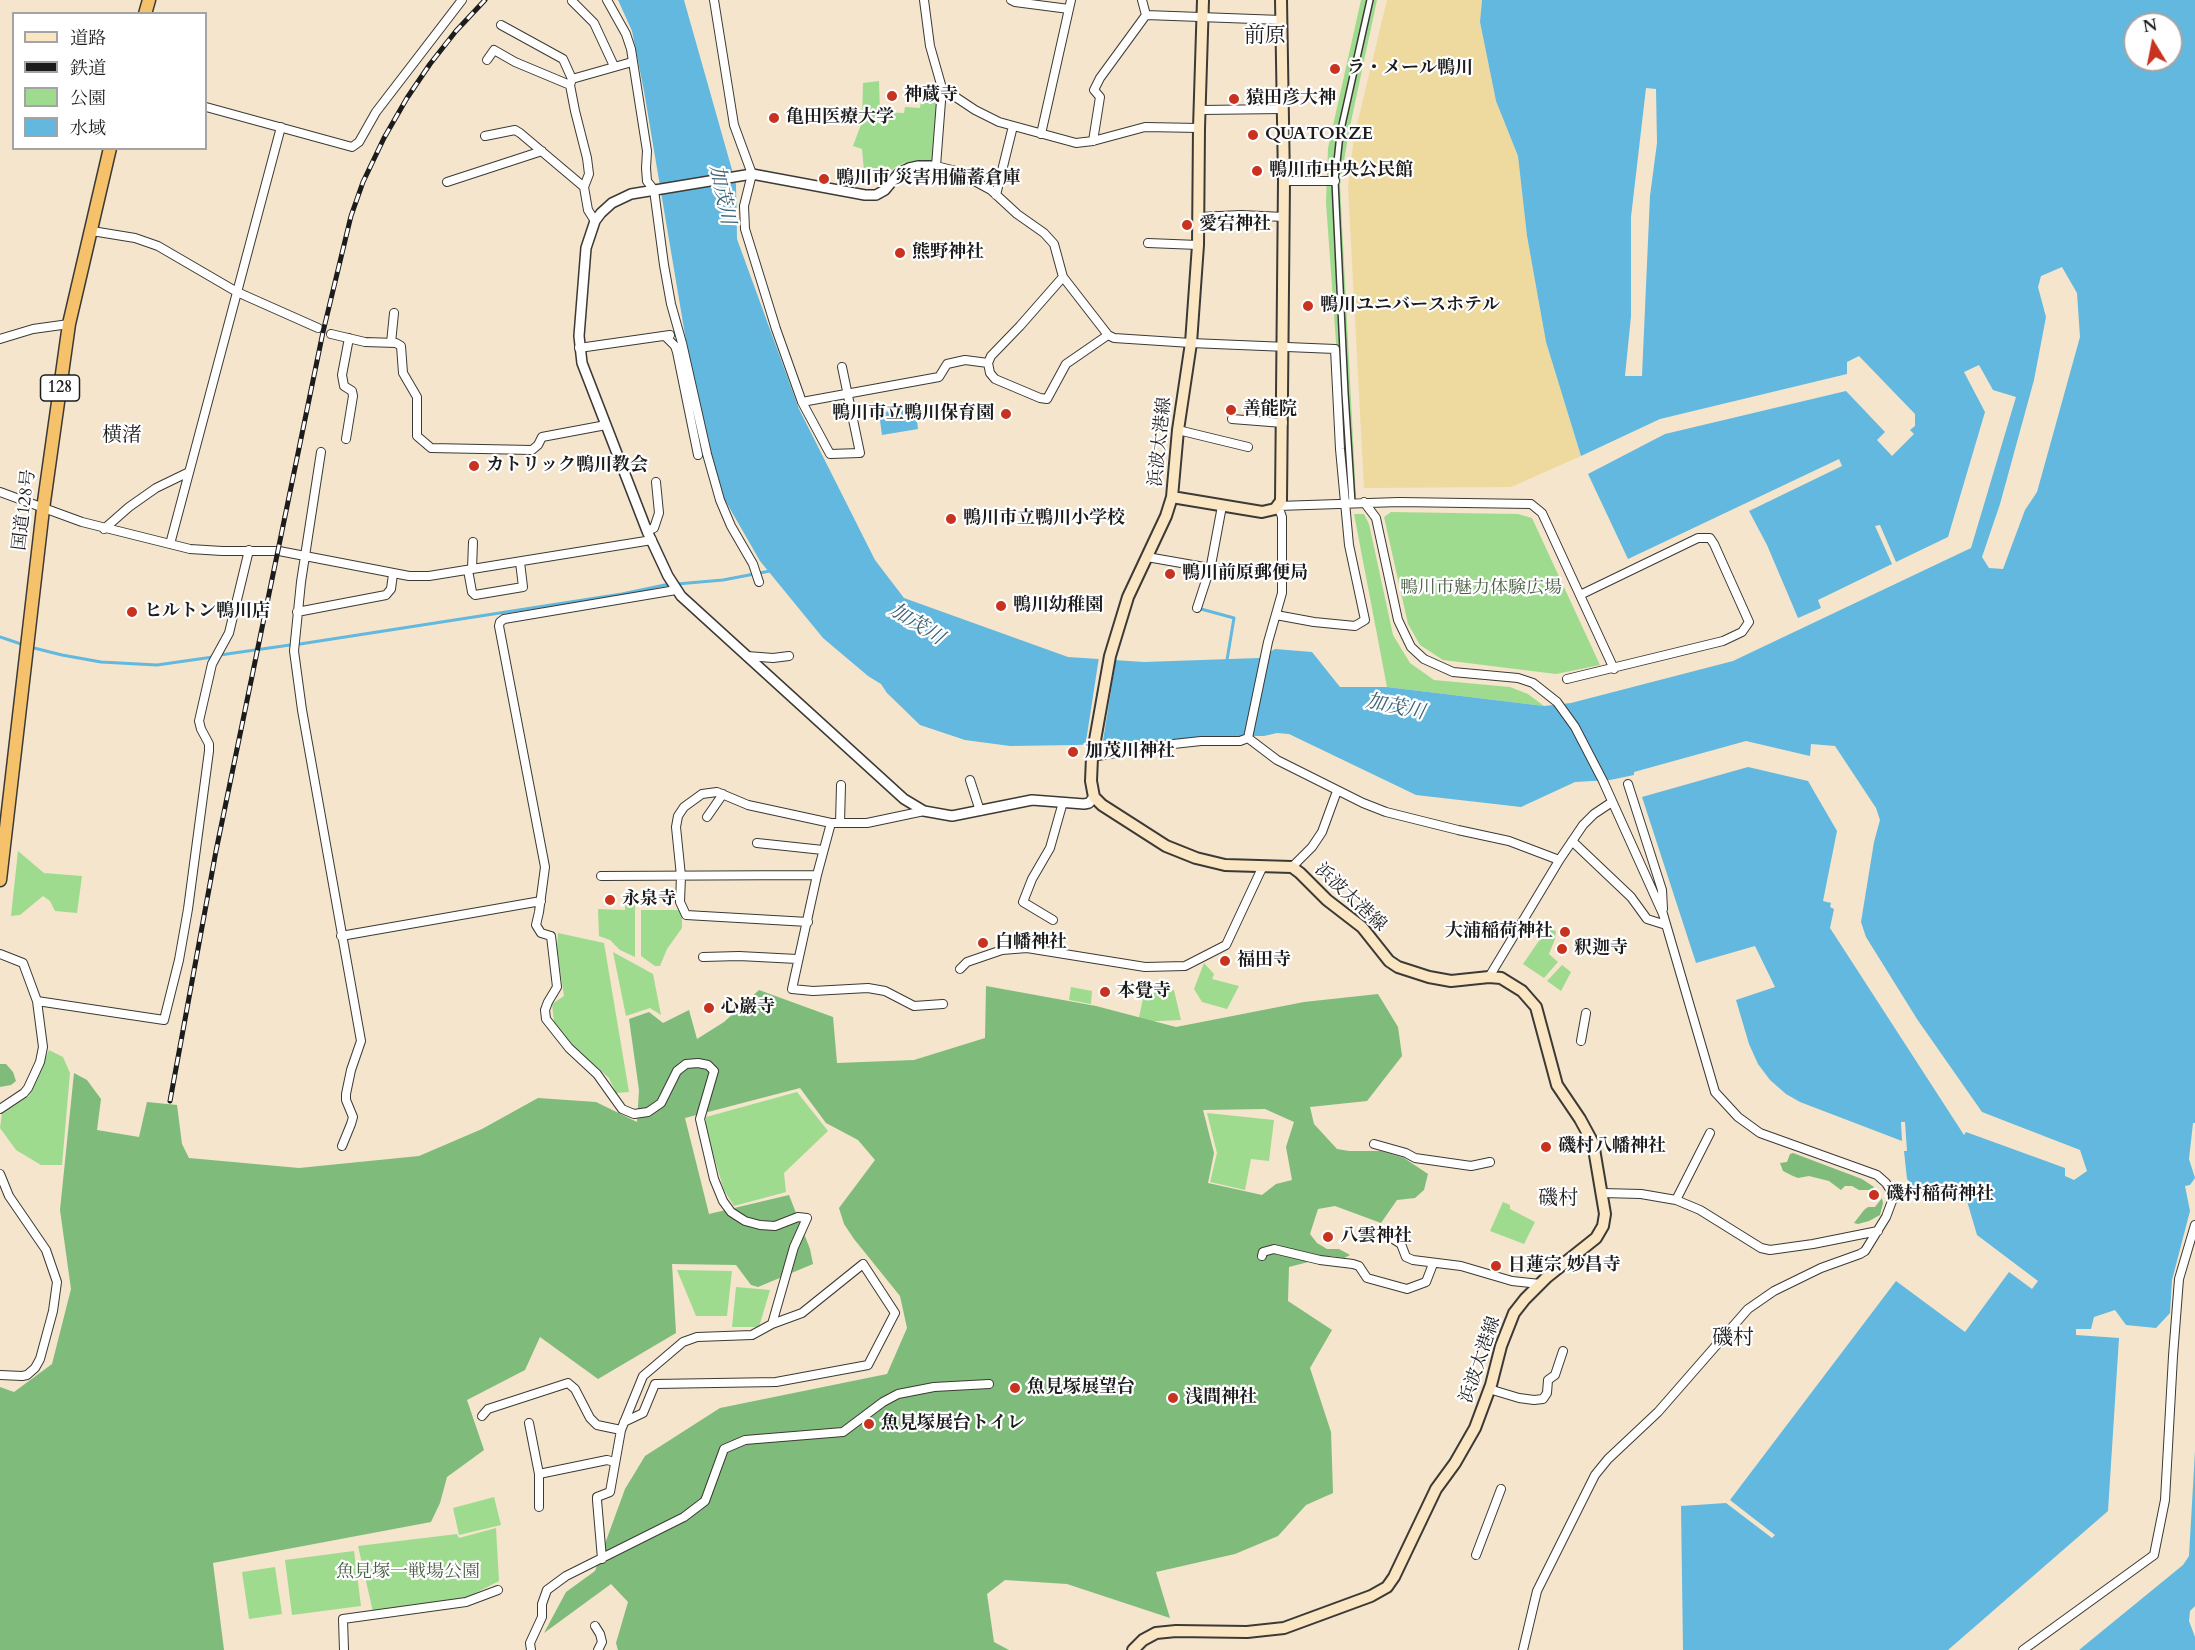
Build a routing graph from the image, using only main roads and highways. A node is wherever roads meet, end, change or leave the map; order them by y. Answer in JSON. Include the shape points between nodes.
{"nodes":[{"id":1,"x":1203,"y":0,"type":"edge"},
{"id":2,"x":1281,"y":0,"type":"edge"},
{"id":3,"x":111,"y":150,"type":"edge"},
{"id":4,"x":1172,"y":497,"type":"junction"},
{"id":5,"x":0,"y":880,"type":"edge"},
{"id":6,"x":1133,"y":1650,"type":"edge"}],
"edges":[{"from":1,"to":4,"type":"main road","name":"浜波太港線","via":[[1198,245],[1191,344]]},
{"from":2,"to":4,"type":"main road","via":[[1282,493],[1278,506],[1262,512]]},
{"from":3,"to":5,"type":"highway","name":"国道128号","number":"128","via":[[69,324],[43,509]]},
{"from":4,"to":6,"type":"main road","name":"浜波太港線","via":[[1122,613],[1110,656],[1093,754],[1094,797],[1166,846],[1196,858],[1225,865],[1292,867],[1362,927],[1398,967],[1451,981],[1501,978],[1529,997],[1536,1007],[1557,1084],[1593,1143],[1604,1220],[1596,1238],[1540,1284],[1509,1323],[1474,1428],[1436,1489],[1387,1587],[1284,1628],[1156,1633]]}]}
